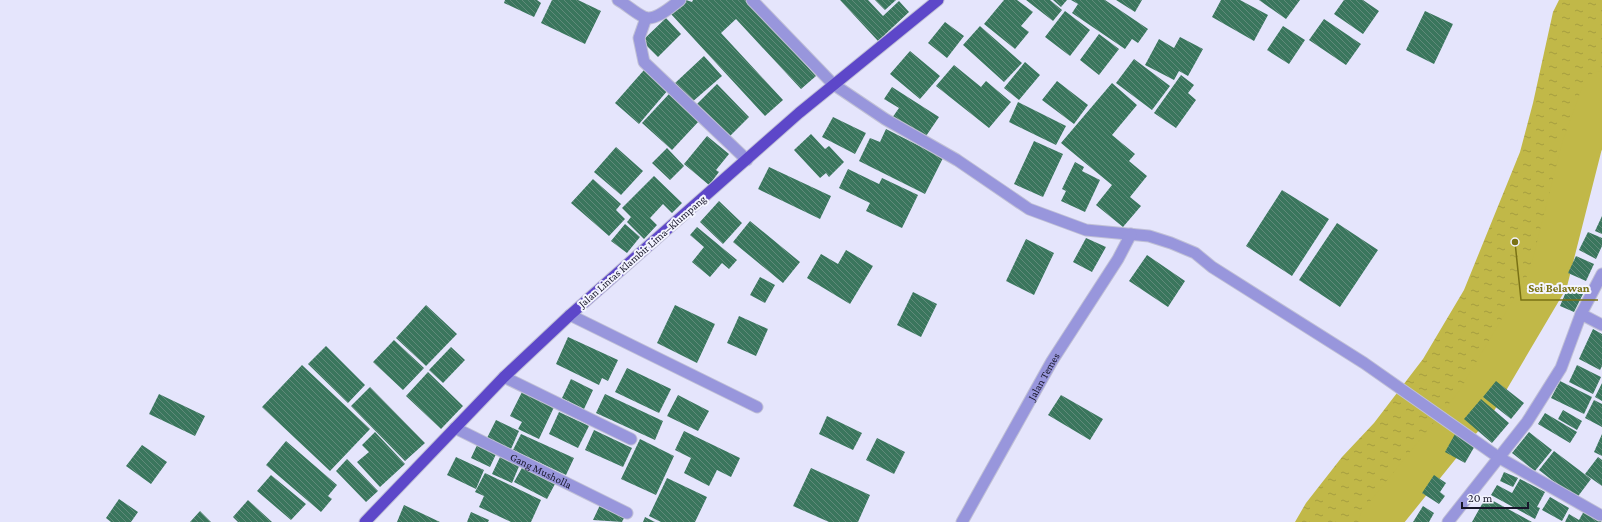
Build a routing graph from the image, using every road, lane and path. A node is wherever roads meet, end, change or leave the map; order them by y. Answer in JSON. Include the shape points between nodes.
{"nodes":[{"id":1,"x":618,"y":0,"type":"edge"},
{"id":2,"x":680,"y":0,"type":"edge"},
{"id":3,"x":752,"y":0,"type":"edge"},
{"id":4,"x":938,"y":0,"type":"edge"},
{"id":5,"x":646,"y":18,"type":"junction"},
{"id":6,"x":833,"y":84,"type":"junction"},
{"id":7,"x":747,"y":160,"type":"junction"},
{"id":8,"x":1132,"y":234,"type":"junction"},
{"id":9,"x":1602,"y":274,"type":"edge"},
{"id":10,"x":1581,"y":314,"type":"junction"},
{"id":11,"x":570,"y":315,"type":"junction"},
{"id":12,"x":1602,"y":325,"type":"edge"},
{"id":13,"x":504,"y":377,"type":"junction"},
{"id":14,"x":757,"y":407,"type":"dead end"},
{"id":15,"x":455,"y":428,"type":"junction"},
{"id":16,"x":631,"y":439,"type":"dead end"},
{"id":17,"x":1498,"y":457,"type":"junction"},
{"id":18,"x":627,"y":513,"type":"dead end"},
{"id":19,"x":1600,"y":515,"type":"dead end"},
{"id":20,"x":369,"y":521,"type":"edge"},
{"id":21,"x":962,"y":522,"type":"edge"},
{"id":22,"x":1448,"y":522,"type":"edge"}],
"edges":[{"from":1,"to":5,"type":"street"},
{"from":2,"to":5,"type":"street","via":[[652,18]]},
{"from":3,"to":6,"type":"street"},
{"from":4,"to":6,"type":"main road","name":"Jalan Lintas Klambir Lima–Klumpang"},
{"from":5,"to":7,"type":"street","via":[[640,38],[644,62]]},
{"from":6,"to":7,"type":"main road","name":"Jalan Lintas Klambir Lima–Klumpang"},
{"from":6,"to":8,"type":"street","via":[[885,119],[957,160],[1029,209],[1086,230]]},
{"from":7,"to":11,"type":"main road","name":"Jalan Lintas Klambir Lima–Klumpang"},
{"from":8,"to":17,"type":"street","via":[[1149,236],[1195,253],[1212,267],[1364,363]]},
{"from":8,"to":21,"type":"street","name":"Jalan Temes","via":[[1052,361]]},
{"from":9,"to":10,"type":"street"},
{"from":10,"to":12,"type":"street"},
{"from":10,"to":17,"type":"street","via":[[1561,368],[1527,422]]},
{"from":11,"to":13,"type":"main road","name":"Jalan Lintas Klambir Lima–Klumpang"},
{"from":11,"to":14,"type":"street"},
{"from":13,"to":15,"type":"main road","name":"Jalan Lintas Klambir Lima–Klumpang"},
{"from":13,"to":16,"type":"street"},
{"from":15,"to":18,"type":"street","name":"Gang Musholla"},
{"from":15,"to":20,"type":"main road","name":"Jalan Lintas Klambir Lima–Klumpang"},
{"from":17,"to":19,"type":"street"},
{"from":17,"to":22,"type":"street"}]}
